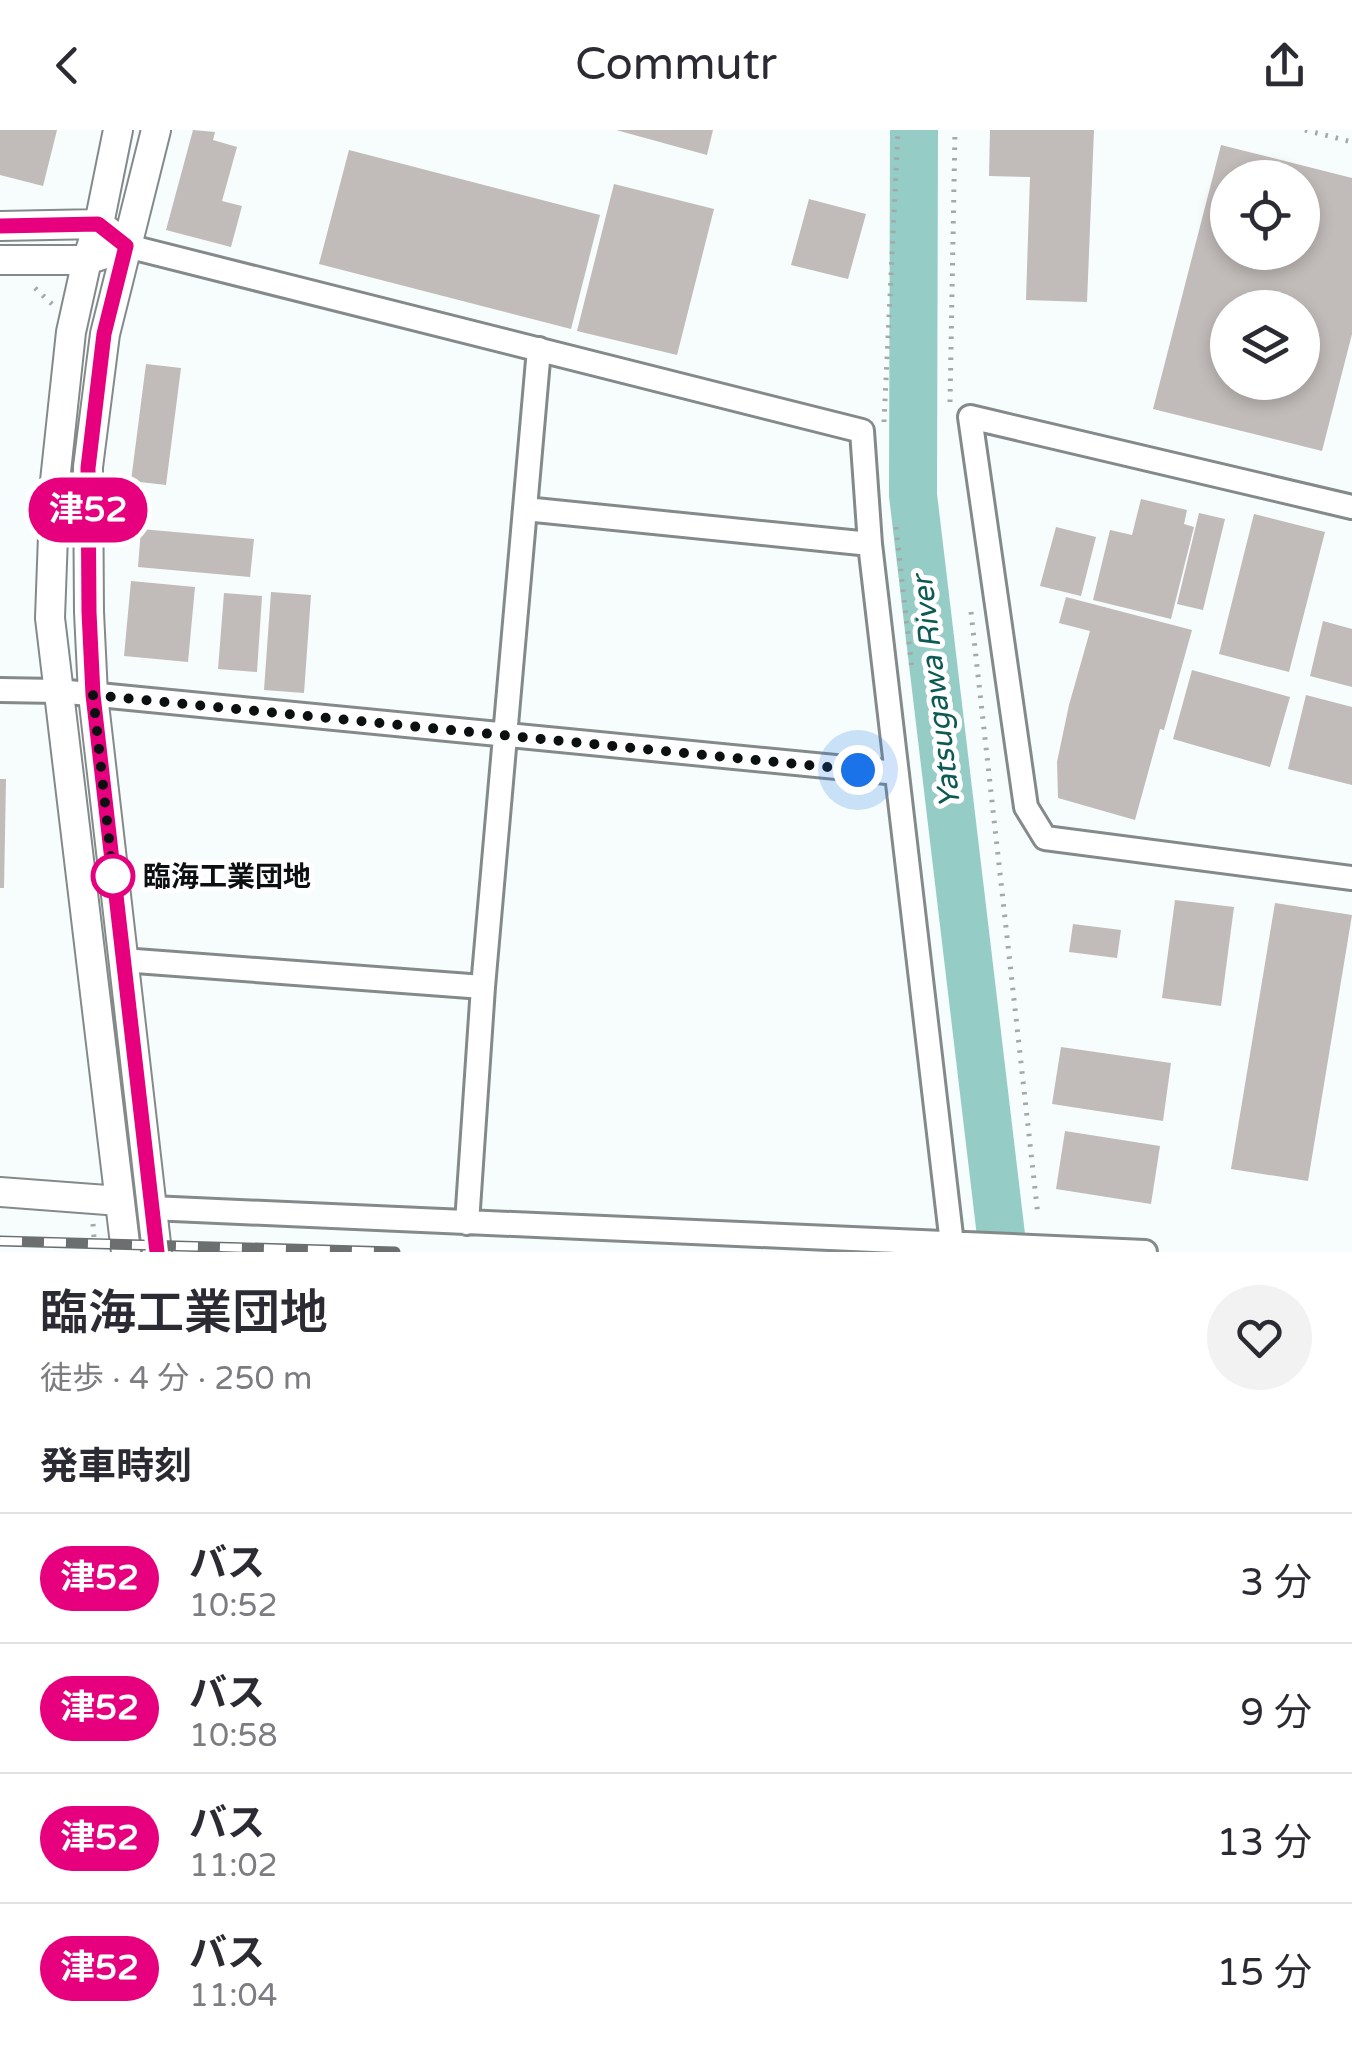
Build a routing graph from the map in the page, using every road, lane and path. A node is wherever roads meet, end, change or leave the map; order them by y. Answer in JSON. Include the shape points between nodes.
{"nodes":[{"id":1,"x":118,"y":130,"type":"edge"},
{"id":2,"x":156,"y":130,"type":"edge"},
{"id":3,"x":898,"y":130,"type":"edge"},
{"id":4,"x":1304,"y":130,"type":"edge"},
{"id":5,"x":1352,"y":142,"type":"edge"},
{"id":6,"x":98,"y":224,"type":"junction"},
{"id":7,"x":0,"y":226,"type":"edge"},
{"id":8,"x":126,"y":246,"type":"junction"},
{"id":9,"x":0,"y":260,"type":"edge"},
{"id":10,"x":87,"y":260,"type":"junction"},
{"id":11,"x":540,"y":348,"type":"junction"},
{"id":12,"x":884,"y":424,"type":"dead end"},
{"id":13,"x":1352,"y":507,"type":"edge"},
{"id":14,"x":525,"y":509,"type":"junction"},
{"id":15,"x":895,"y":521,"type":"dead end"},
{"id":16,"x":870,"y":544,"type":"junction"},
{"id":17,"x":913,"y":676,"type":"dead end"},
{"id":18,"x":0,"y":690,"type":"edge"},
{"id":19,"x":58,"y":691,"type":"junction"},
{"id":20,"x":93,"y":695,"type":"junction"},
{"id":21,"x":505,"y":735,"type":"junction"},
{"id":22,"x":897,"y":774,"type":"junction"},
{"id":23,"x":1352,"y":878,"type":"edge"},
{"id":24,"x":122,"y":960,"type":"junction"},
{"id":25,"x":483,"y":987,"type":"junction"},
{"id":26,"x":0,"y":1192,"type":"edge"},
{"id":27,"x":120,"y":1201,"type":"junction"},
{"id":28,"x":151,"y":1208,"type":"junction"},
{"id":29,"x":467,"y":1223,"type":"junction"},
{"id":30,"x":952,"y":1244,"type":"junction"},
{"id":31,"x":126,"y":1252,"type":"edge"},
{"id":32,"x":157,"y":1252,"type":"edge"},
{"id":33,"x":1145,"y":1252,"type":"edge"}],
"edges":[{"from":1,"to":6,"type":"street"},
{"from":2,"to":8,"type":"street"},
{"from":3,"to":12,"type":"path"},
{"from":4,"to":5,"type":"path"},
{"from":6,"to":7,"type":"street"},
{"from":6,"to":8,"type":"street"},
{"from":6,"to":10,"type":"street"},
{"from":8,"to":10,"type":"street"},
{"from":8,"to":11,"type":"street"},
{"from":8,"to":20,"type":"street","via":[[104,334],[88,468]]},
{"from":9,"to":10,"type":"street"},
{"from":10,"to":19,"type":"street","via":[[71,332],[54,481],[50,618]]},
{"from":11,"to":14,"type":"street"},
{"from":11,"to":16,"type":"street","via":[[862,430]]},
{"from":13,"to":23,"type":"street","via":[[970,418],[1026,807],[1045,838]]},
{"from":14,"to":16,"type":"street"},
{"from":14,"to":21,"type":"street"},
{"from":15,"to":17,"type":"path"},
{"from":16,"to":22,"type":"street"},
{"from":18,"to":19,"type":"street"},
{"from":19,"to":20,"type":"street"},
{"from":19,"to":27,"type":"street"},
{"from":20,"to":21,"type":"street"},
{"from":20,"to":24,"type":"street"},
{"from":21,"to":22,"type":"street"},
{"from":21,"to":25,"type":"street"},
{"from":22,"to":30,"type":"street"},
{"from":24,"to":25,"type":"street"},
{"from":24,"to":28,"type":"street"},
{"from":25,"to":29,"type":"street"},
{"from":26,"to":27,"type":"street"},
{"from":27,"to":31,"type":"street"},
{"from":28,"to":29,"type":"street"},
{"from":28,"to":32,"type":"street"},
{"from":29,"to":30,"type":"street"},
{"from":30,"to":33,"type":"street"}]}
